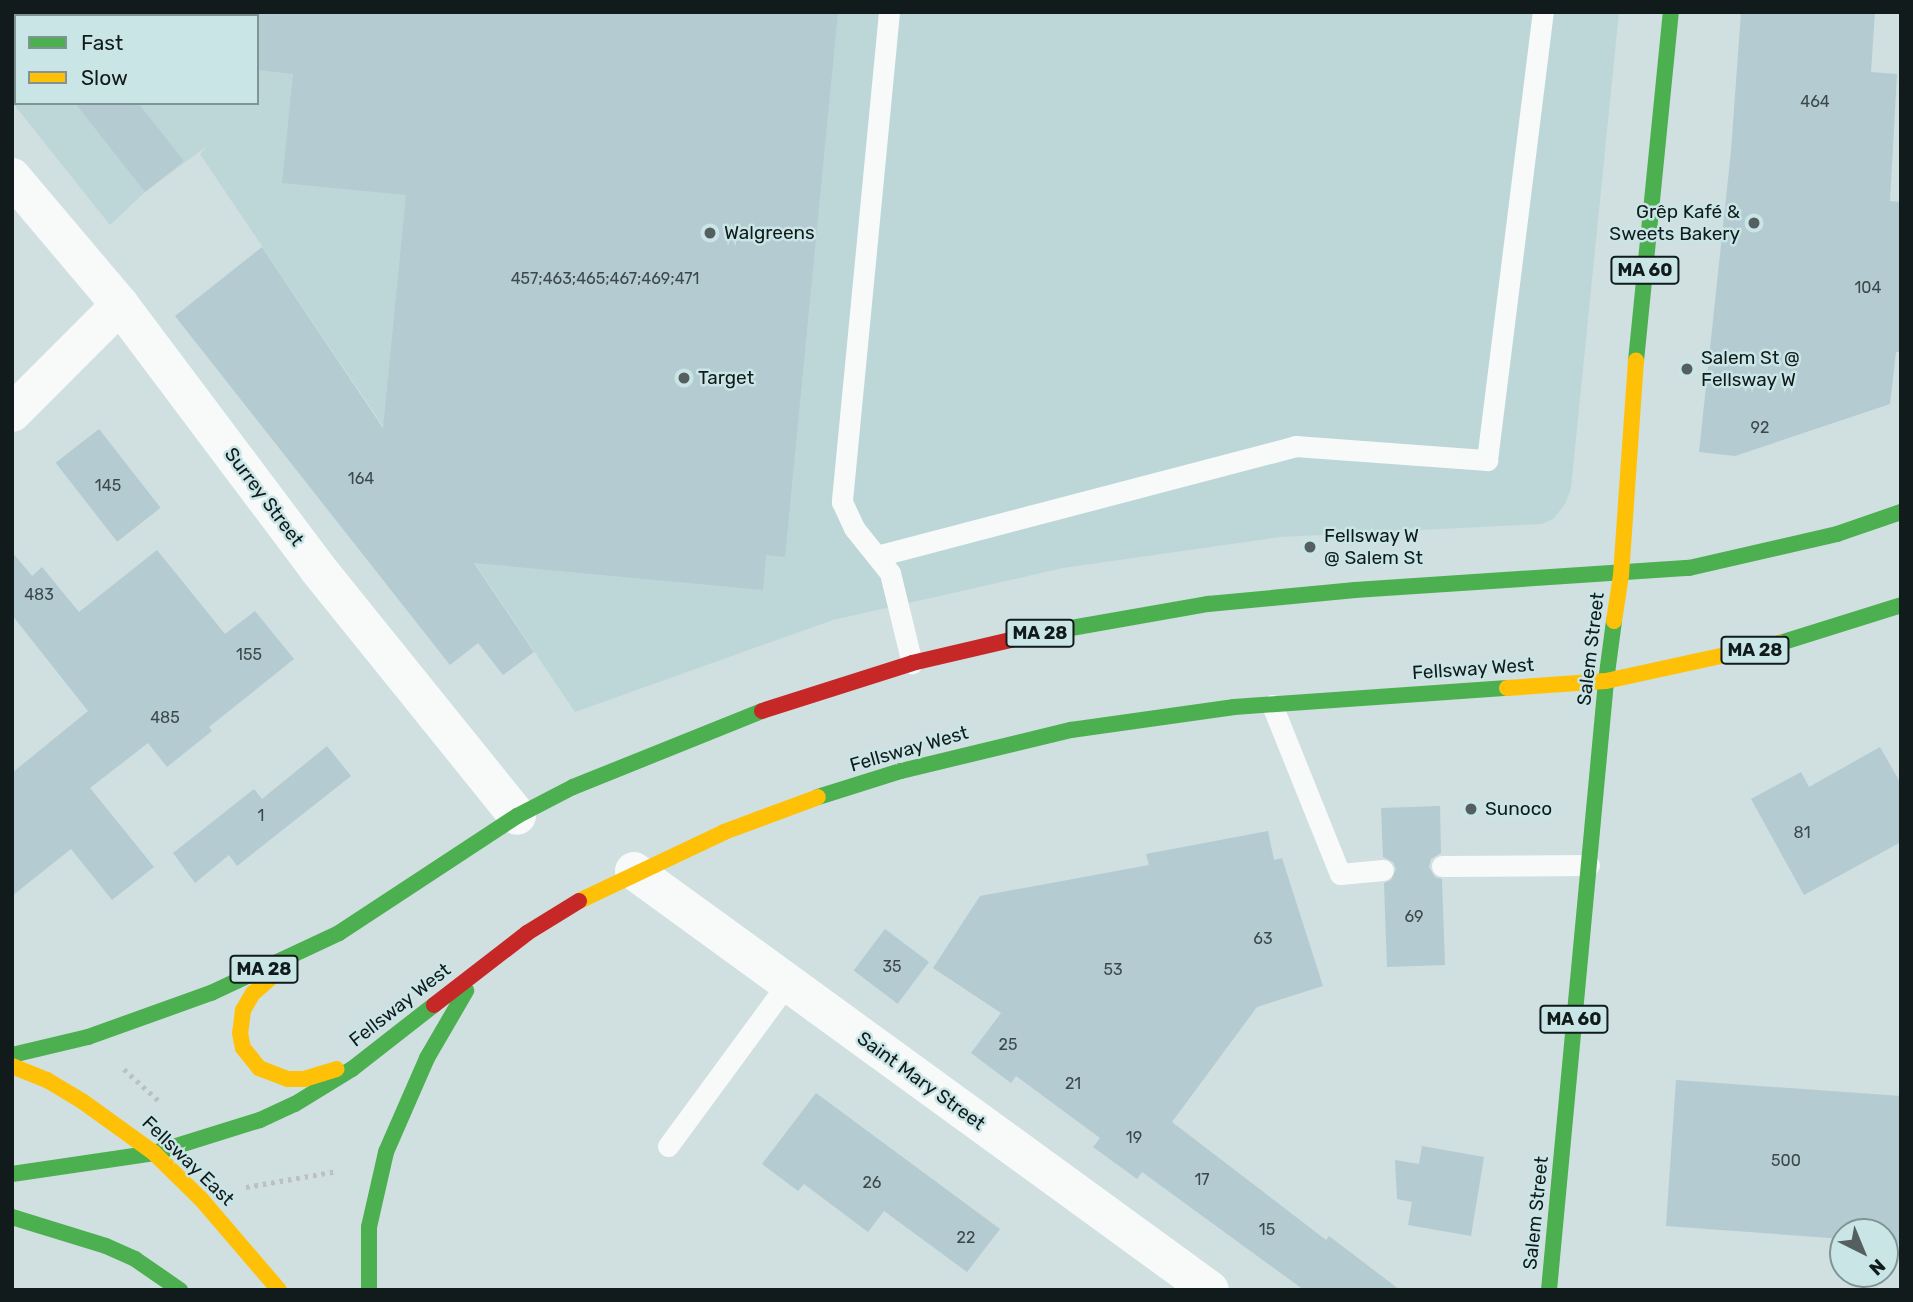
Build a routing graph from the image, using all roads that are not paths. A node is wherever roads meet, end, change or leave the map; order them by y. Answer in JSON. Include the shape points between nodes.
{"nodes":[{"id":1,"x":889,"y":12,"type":"edge"},
{"id":2,"x":1544,"y":12,"type":"edge"},
{"id":3,"x":1671,"y":12,"type":"edge"},
{"id":4,"x":12,"y":177,"type":"edge"},
{"id":5,"x":120,"y":305,"type":"junction"},
{"id":6,"x":12,"y":413,"type":"edge"},
{"id":7,"x":1901,"y":512,"type":"edge"},
{"id":8,"x":877,"y":556,"type":"junction"},
{"id":9,"x":1621,"y":575,"type":"junction"},
{"id":10,"x":1901,"y":605,"type":"edge"},
{"id":11,"x":912,"y":663,"type":"junction"},
{"id":12,"x":1606,"y":681,"type":"junction"},
{"id":13,"x":1272,"y":705,"type":"junction"},
{"id":14,"x":517,"y":817,"type":"junction"},
{"id":15,"x":1589,"y":865,"type":"junction"},
{"id":16,"x":1442,"y":866,"type":"dead end"},
{"id":17,"x":1383,"y":870,"type":"dead end"},
{"id":18,"x":634,"y":871,"type":"junction"},
{"id":19,"x":339,"y":933,"type":"junction"},
{"id":20,"x":480,"y":968,"type":"junction"},
{"id":21,"x":787,"y":984,"type":"junction"},
{"id":22,"x":376,"y":1052,"type":"junction"},
{"id":23,"x":12,"y":1055,"type":"edge"},
{"id":24,"x":12,"y":1066,"type":"edge"},
{"id":25,"x":668,"y":1146,"type":"dead end"},
{"id":26,"x":154,"y":1153,"type":"junction"},
{"id":27,"x":12,"y":1174,"type":"edge"},
{"id":28,"x":12,"y":1217,"type":"edge"},
{"id":29,"x":180,"y":1290,"type":"edge"},
{"id":30,"x":279,"y":1290,"type":"edge"},
{"id":31,"x":369,"y":1290,"type":"edge"},
{"id":32,"x":1210,"y":1290,"type":"edge"},
{"id":33,"x":1549,"y":1290,"type":"edge"}],
"edges":[{"from":1,"to":8,"type":"lane","via":[[842,502],[854,528]]},
{"from":2,"to":8,"type":"lane","via":[[1488,460],[1295,446]]},
{"from":3,"to":9,"type":"main road","name":"Salem Street","number":"MA 60","via":[[1640,310]]},
{"from":4,"to":5,"type":"street","name":"Surrey Street"},
{"from":5,"to":6,"type":"street"},
{"from":5,"to":14,"type":"street","name":"Surrey Street","via":[[318,569]]},
{"from":7,"to":9,"type":"main road","number":"MA 28","via":[[1837,534],[1716,564]]},
{"from":8,"to":11,"type":"lane","via":[[890,573]]},
{"from":9,"to":11,"type":"main road","number":"MA 28","via":[[1355,590],[1208,604],[1053,630]]},
{"from":9,"to":12,"type":"main road","name":"Salem Street","number":"MA 60"},
{"from":10,"to":12,"type":"main road","name":"Fellsway West","number":"MA 28","via":[[1776,644]]},
{"from":11,"to":14,"type":"main road","number":"MA 28","via":[[708,731],[573,787]]},
{"from":12,"to":13,"type":"main road","name":"Fellsway West","number":"MA 28"},
{"from":12,"to":15,"type":"main road","name":"Salem Street","number":"MA 60"},
{"from":13,"to":17,"type":"lane","via":[[1340,874]]},
{"from":13,"to":18,"type":"main road","name":"Fellsway West","number":"MA 28","via":[[1083,728],[975,751],[818,797]]},
{"from":14,"to":19,"type":"main road","number":"MA 28"},
{"from":15,"to":16,"type":"lane"},
{"from":15,"to":33,"type":"main road","name":"Salem Street","number":"MA 60"},
{"from":18,"to":20,"type":"main road","name":"Fellsway West","number":"MA 28","via":[[564,909]]},
{"from":18,"to":21,"type":"street","name":"Saint Mary Street"},
{"from":19,"to":22,"type":"main road","via":[[276,972],[254,993],[240,1024],[243,1048],[259,1068],[288,1079],[330,1072]]},
{"from":19,"to":23,"type":"main road","number":"MA 28","via":[[165,1011],[88,1037]]},
{"from":20,"to":22,"type":"main road","name":"Fellsway West","number":"MA 28"},
{"from":20,"to":31,"type":"main road","via":[[427,1058],[386,1152],[369,1227]]},
{"from":21,"to":25,"type":"lane"},
{"from":21,"to":32,"type":"street","name":"Saint Mary Street"},
{"from":22,"to":26,"type":"main road","name":"Fellsway West","number":"MA 28","via":[[329,1084],[271,1114]]},
{"from":24,"to":26,"type":"main road","name":"Fellsway East","via":[[82,1101]]},
{"from":26,"to":27,"type":"main road","name":"Fellsway West","number":"MA 28"},
{"from":26,"to":30,"type":"main road","name":"Fellsway East","via":[[201,1199]]},
{"from":28,"to":29,"type":"main road","via":[[106,1246],[135,1259]]}]}
